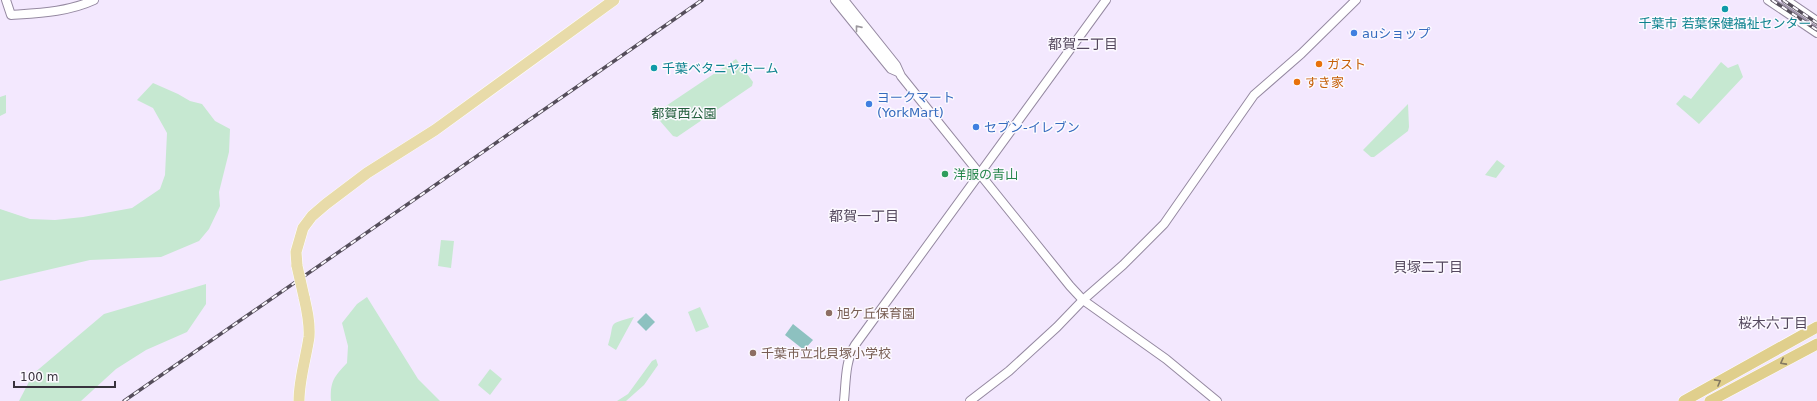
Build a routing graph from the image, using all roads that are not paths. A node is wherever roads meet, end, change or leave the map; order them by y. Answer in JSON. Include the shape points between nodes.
{"nodes":[{"id":1,"x":6,"y":0,"type":"edge"},
{"id":2,"x":94,"y":0,"type":"edge"},
{"id":3,"x":614,"y":0,"type":"edge"},
{"id":4,"x":835,"y":0,"type":"edge"},
{"id":5,"x":844,"y":0,"type":"edge"},
{"id":6,"x":1106,"y":0,"type":"edge"},
{"id":7,"x":1356,"y":0,"type":"edge"},
{"id":8,"x":1768,"y":0,"type":"edge"},
{"id":9,"x":1786,"y":0,"type":"edge"},
{"id":10,"x":1817,"y":21,"type":"edge"},
{"id":11,"x":1817,"y":33,"type":"edge"},
{"id":12,"x":895,"y":69,"type":"junction"},
{"id":13,"x":979,"y":174,"type":"junction"},
{"id":14,"x":1083,"y":300,"type":"junction"},
{"id":15,"x":1817,"y":327,"type":"edge"},
{"id":16,"x":1817,"y":344,"type":"edge"},
{"id":17,"x":299,"y":401,"type":"edge"},
{"id":18,"x":844,"y":401,"type":"edge"},
{"id":19,"x":970,"y":401,"type":"edge"},
{"id":20,"x":1217,"y":401,"type":"edge"},
{"id":21,"x":1684,"y":401,"type":"edge"},
{"id":22,"x":1710,"y":401,"type":"edge"}],
"edges":[{"from":1,"to":2,"type":"street","via":[[11,15],[44,13]]},
{"from":3,"to":17,"type":"main road","bridge":true,"via":[[435,130],[367,173],[312,216],[303,228],[296,252],[296,266],[308,314],[309,332]]},
{"from":12,"to":4,"type":"street","one_way":true},
{"from":5,"to":12,"type":"street"},
{"from":6,"to":13,"type":"street"},
{"from":7,"to":14,"type":"street","via":[[1301,54],[1254,95],[1164,224]]},
{"from":8,"to":11,"type":"street"},
{"from":9,"to":10,"type":"street"},
{"from":12,"to":13,"type":"street"},
{"from":13,"to":14,"type":"street"},
{"from":13,"to":18,"type":"street","via":[[850,353]]},
{"from":14,"to":19,"type":"street","via":[[1010,371]]},
{"from":14,"to":20,"type":"street","via":[[1166,359]]},
{"from":21,"to":15,"type":"highway","one_way":true},
{"from":16,"to":22,"type":"highway","one_way":true}]}
